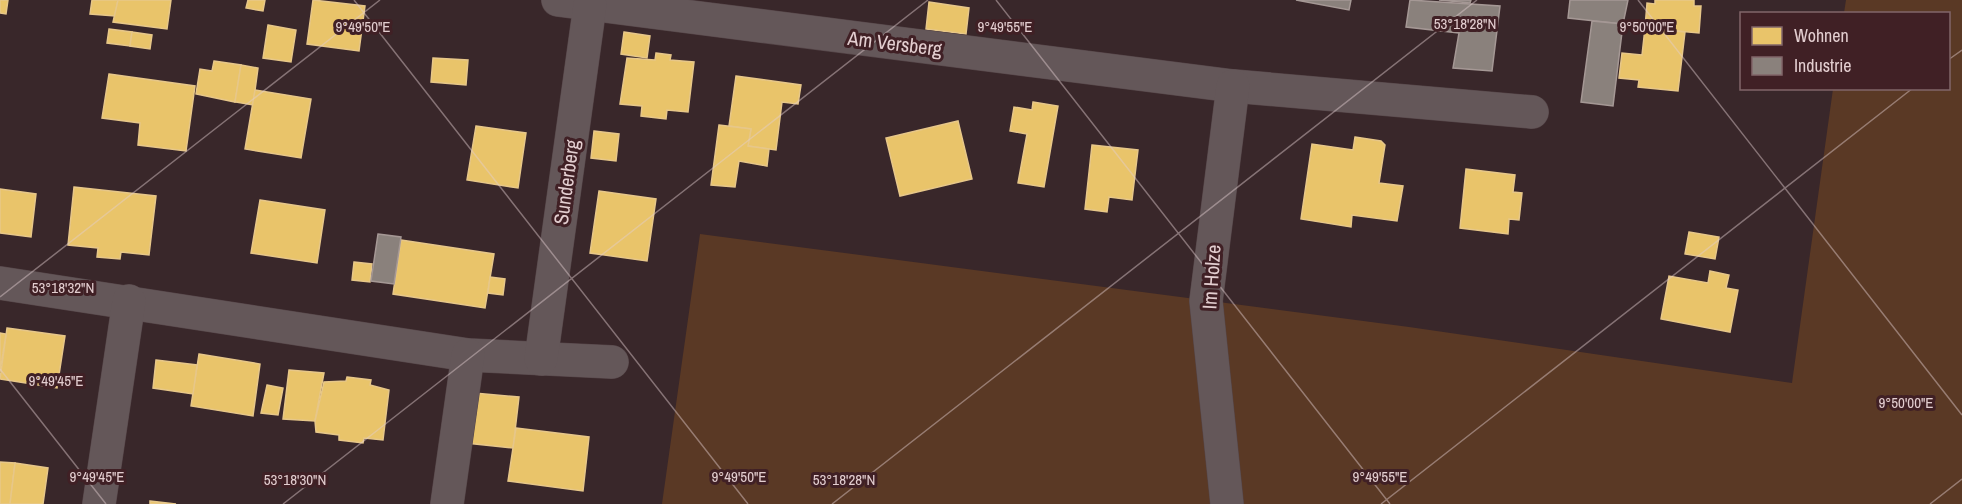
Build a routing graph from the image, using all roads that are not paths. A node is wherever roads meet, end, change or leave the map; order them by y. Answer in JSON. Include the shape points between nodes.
{"nodes":[{"id":1,"x":574,"y":2,"type":"edge"},
{"id":2,"x":1233,"y":86,"type":"junction"},
{"id":3,"x":1532,"y":112,"type":"dead end"},
{"id":4,"x":0,"y":283,"type":"edge"},
{"id":5,"x":129,"y":301,"type":"junction"},
{"id":6,"x":468,"y":355,"type":"junction"},
{"id":7,"x":541,"y":359,"type":"junction"},
{"id":8,"x":612,"y":362,"type":"dead end"},
{"id":9,"x":99,"y":504,"type":"edge"},
{"id":10,"x":447,"y":504,"type":"edge"},
{"id":11,"x":1227,"y":504,"type":"edge"}],
"edges":[{"from":1,"to":2,"type":"street","name":"Am Versberg"},
{"from":1,"to":7,"type":"street","name":"Sunderberg"},
{"from":2,"to":3,"type":"street","name":"Am Versberg"},
{"from":2,"to":11,"type":"street","name":"Im Holze","via":[[1206,301]]},
{"from":4,"to":5,"type":"street"},
{"from":5,"to":6,"type":"street"},
{"from":5,"to":9,"type":"street"},
{"from":6,"to":7,"type":"street"},
{"from":6,"to":10,"type":"street"},
{"from":7,"to":8,"type":"street"}]}
